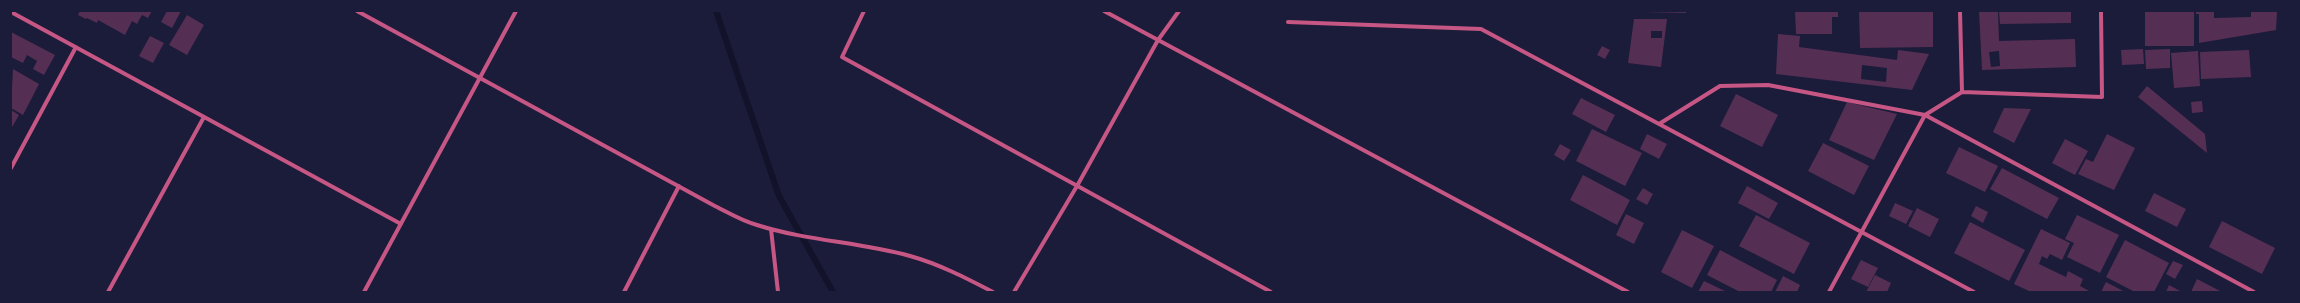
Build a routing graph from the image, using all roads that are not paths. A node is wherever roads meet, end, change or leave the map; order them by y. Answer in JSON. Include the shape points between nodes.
{"nodes":[{"id":1,"x":357,"y":11,"type":"edge"},
{"id":2,"x":516,"y":11,"type":"edge"},
{"id":3,"x":864,"y":11,"type":"edge"},
{"id":4,"x":1104,"y":11,"type":"edge"},
{"id":5,"x":1179,"y":11,"type":"edge"},
{"id":6,"x":1960,"y":11,"type":"edge"},
{"id":7,"x":2101,"y":11,"type":"edge"},
{"id":8,"x":11,"y":12,"type":"edge"},
{"id":9,"x":1288,"y":22,"type":"dead end"},
{"id":10,"x":1158,"y":40,"type":"junction"},
{"id":11,"x":76,"y":48,"type":"junction"},
{"id":12,"x":480,"y":78,"type":"junction"},
{"id":13,"x":1962,"y":92,"type":"junction"},
{"id":14,"x":1925,"y":115,"type":"junction"},
{"id":15,"x":204,"y":117,"type":"junction"},
{"id":16,"x":1659,"y":124,"type":"junction"},
{"id":17,"x":11,"y":168,"type":"edge"},
{"id":18,"x":679,"y":186,"type":"junction"},
{"id":19,"x":1077,"y":186,"type":"junction"},
{"id":20,"x":401,"y":224,"type":"junction"},
{"id":21,"x":771,"y":229,"type":"junction"},
{"id":22,"x":1861,"y":232,"type":"junction"},
{"id":23,"x":108,"y":292,"type":"edge"},
{"id":24,"x":364,"y":292,"type":"edge"},
{"id":25,"x":624,"y":292,"type":"edge"},
{"id":26,"x":778,"y":292,"type":"edge"},
{"id":27,"x":993,"y":292,"type":"edge"},
{"id":28,"x":1014,"y":292,"type":"edge"},
{"id":29,"x":1271,"y":292,"type":"edge"},
{"id":30,"x":1628,"y":292,"type":"edge"},
{"id":31,"x":1829,"y":292,"type":"edge"},
{"id":32,"x":1974,"y":292,"type":"edge"},
{"id":33,"x":2254,"y":292,"type":"edge"}],
"edges":[{"from":1,"to":12,"type":"street"},
{"from":2,"to":12,"type":"street"},
{"from":3,"to":19,"type":"street","via":[[842,57]]},
{"from":4,"to":10,"type":"street"},
{"from":5,"to":10,"type":"street"},
{"from":6,"to":13,"type":"street"},
{"from":7,"to":13,"type":"street","via":[[2102,97]]},
{"from":8,"to":11,"type":"street"},
{"from":9,"to":16,"type":"street","via":[[1480,29]]},
{"from":10,"to":19,"type":"street"},
{"from":10,"to":30,"type":"street"},
{"from":11,"to":15,"type":"street"},
{"from":11,"to":17,"type":"street"},
{"from":12,"to":18,"type":"street"},
{"from":12,"to":20,"type":"street"},
{"from":13,"to":14,"type":"street"},
{"from":14,"to":16,"type":"street","via":[[1768,86],[1720,86]]},
{"from":14,"to":22,"type":"street"},
{"from":14,"to":33,"type":"street"},
{"from":15,"to":20,"type":"street"},
{"from":15,"to":23,"type":"street"},
{"from":16,"to":22,"type":"street"},
{"from":18,"to":21,"type":"street","via":[[756,225]]},
{"from":18,"to":25,"type":"street"},
{"from":19,"to":28,"type":"street"},
{"from":19,"to":29,"type":"street"},
{"from":20,"to":24,"type":"street"},
{"from":21,"to":26,"type":"street"},
{"from":21,"to":27,"type":"street","via":[[911,256],[953,271]]},
{"from":22,"to":31,"type":"street"},
{"from":22,"to":32,"type":"street"}]}
